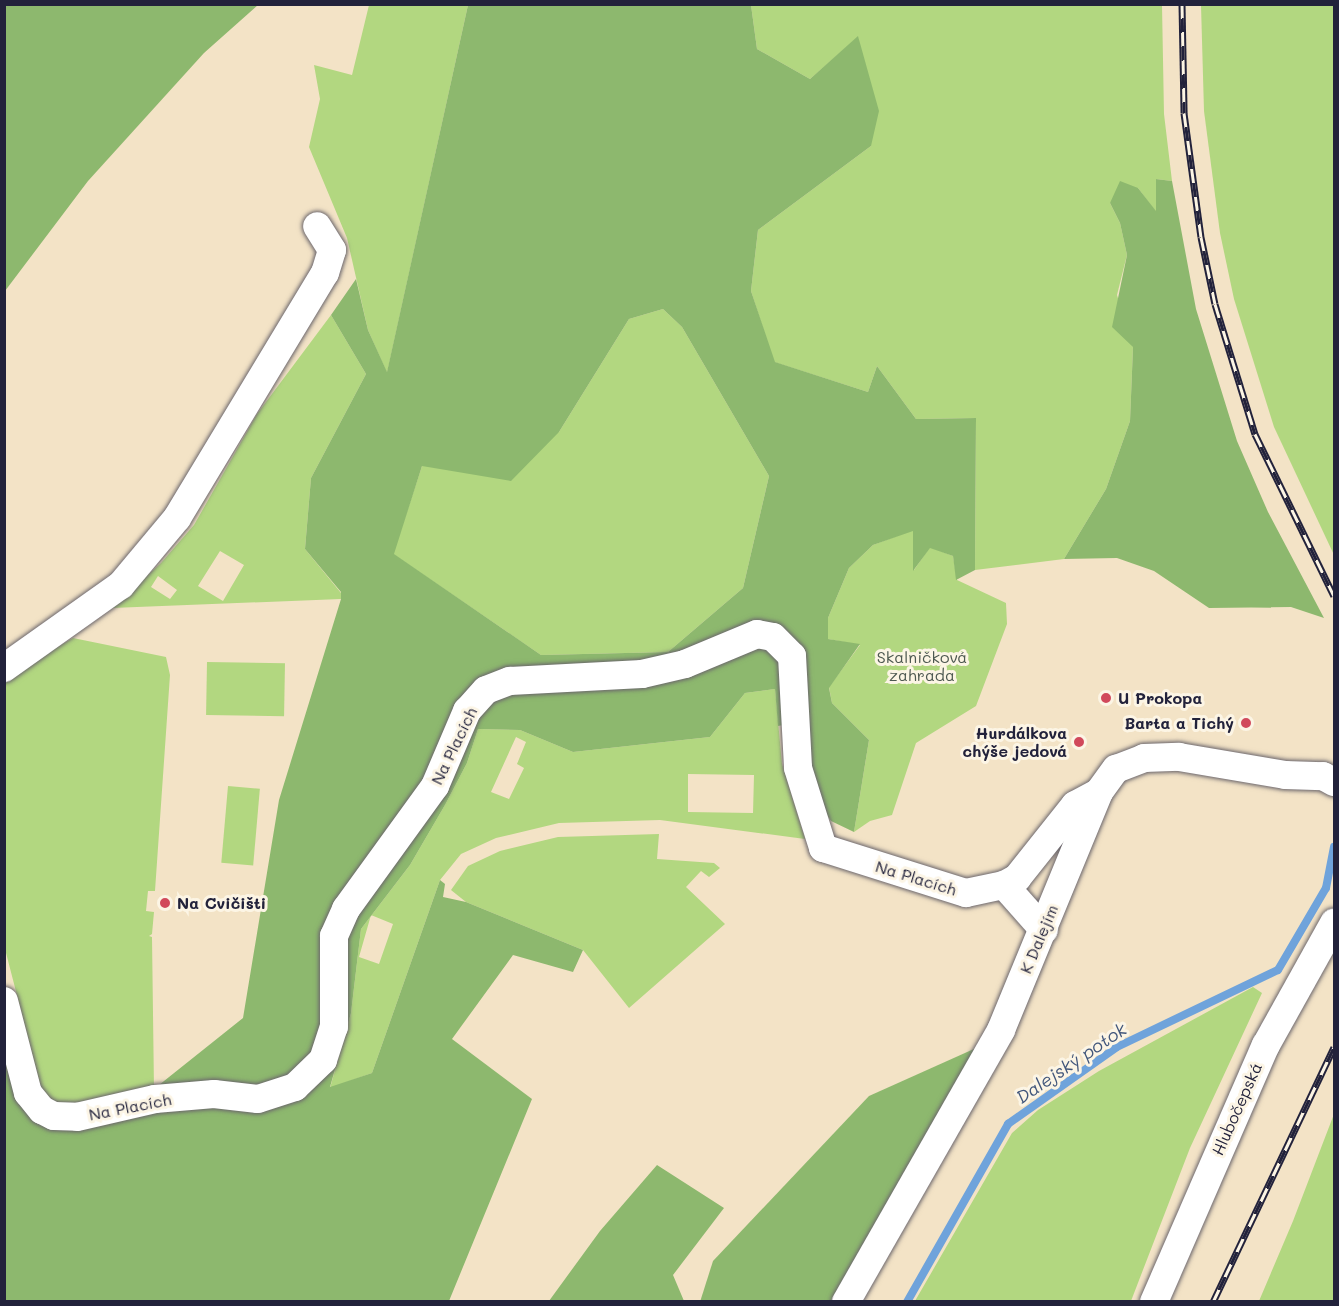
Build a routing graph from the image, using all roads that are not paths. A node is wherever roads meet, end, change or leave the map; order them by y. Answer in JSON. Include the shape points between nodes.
{"nodes":[{"id":1,"x":317,"y":226,"type":"dead end"},
{"id":2,"x":4,"y":668,"type":"edge"},
{"id":3,"x":1329,"y":779,"type":"edge"},
{"id":4,"x":1099,"y":792,"type":"junction"},
{"id":5,"x":1004,"y":885,"type":"junction"},
{"id":6,"x":1335,"y":923,"type":"edge"},
{"id":7,"x":1044,"y":930,"type":"junction"},
{"id":8,"x":4,"y":1001,"type":"edge"},
{"id":9,"x":846,"y":1302,"type":"edge"},
{"id":10,"x":1154,"y":1302,"type":"edge"}],
"edges":[{"from":1,"to":2,"type":"street","via":[[332,250],[325,273],[177,518],[121,585]]},
{"from":3,"to":4,"type":"street","name":"K Dalejím","via":[[1179,757],[1144,758],[1116,769]]},
{"from":4,"to":5,"type":"street","name":"Na Placích","via":[[1075,805],[1031,864]]},
{"from":4,"to":7,"type":"street","name":"K Dalejím"},
{"from":5,"to":7,"type":"street"},
{"from":5,"to":8,"type":"street","name":"Na Placích","via":[[966,893],[945,889],[823,848],[798,768],[792,656],[773,637],[758,634],[685,664],[642,674],[510,681],[486,690],[467,711],[435,786],[346,909],[334,936],[334,1027],[323,1060],[295,1087],[258,1099],[214,1094],[155,1099],[77,1117],[54,1116],[42,1110],[28,1093]]},
{"from":6,"to":10,"type":"street","name":"Hlubočepská","via":[[1266,1045]]},
{"from":7,"to":9,"type":"street","name":"K Dalejím","via":[[1001,1030]]}]}
